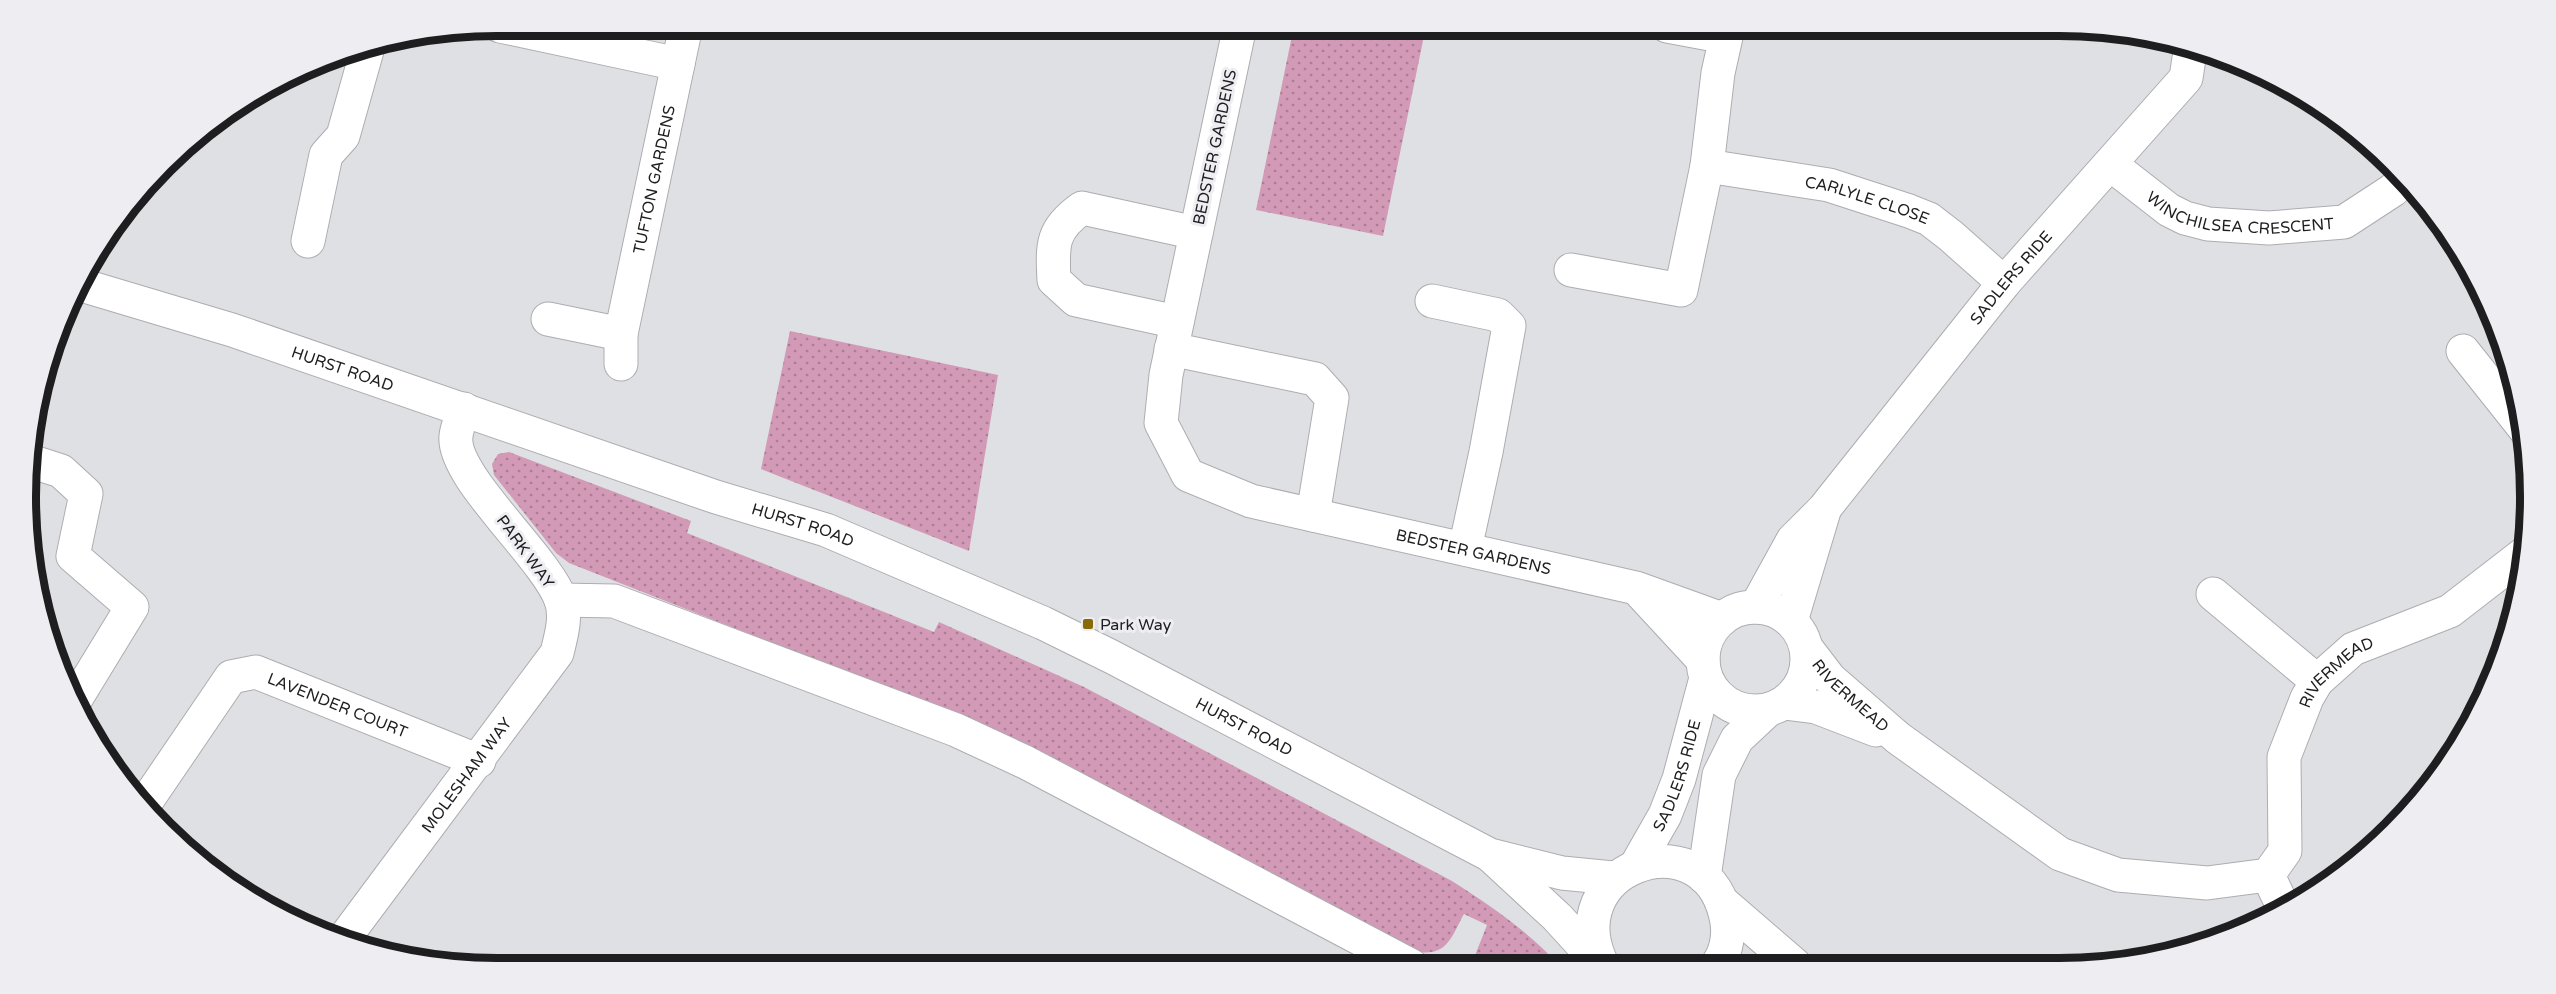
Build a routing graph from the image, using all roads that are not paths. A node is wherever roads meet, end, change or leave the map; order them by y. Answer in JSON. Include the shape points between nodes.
{"nodes":[{"id":1,"x":547,"y":36,"type":"edge"},
{"id":2,"x":684,"y":36,"type":"edge"},
{"id":3,"x":1238,"y":36,"type":"edge"},
{"id":4,"x":1721,"y":36,"type":"edge"},
{"id":5,"x":366,"y":55,"type":"edge"},
{"id":6,"x":2189,"y":55,"type":"edge"},
{"id":7,"x":678,"y":64,"type":"junction"},
{"id":8,"x":2110,"y":164,"type":"junction"},
{"id":9,"x":1707,"y":166,"type":"junction"},
{"id":10,"x":2398,"y":185,"type":"edge"},
{"id":11,"x":1196,"y":232,"type":"junction"},
{"id":12,"x":308,"y":241,"type":"dead end"},
{"id":13,"x":1571,"y":270,"type":"dead end"},
{"id":14,"x":2004,"y":283,"type":"junction"},
{"id":15,"x":87,"y":287,"type":"edge"},
{"id":16,"x":1432,"y":301,"type":"dead end"},
{"id":17,"x":548,"y":319,"type":"dead end"},
{"id":18,"x":1174,"y":336,"type":"junction"},
{"id":19,"x":2463,"y":351,"type":"dead end"},
{"id":20,"x":464,"y":409,"type":"junction"},
{"id":21,"x":2512,"y":413,"type":"edge"},
{"id":22,"x":37,"y":463,"type":"edge"},
{"id":23,"x":1824,"y":509,"type":"junction"},
{"id":24,"x":1312,"y":514,"type":"junction"},
{"id":25,"x":1465,"y":549,"type":"junction"},
{"id":26,"x":2515,"y":560,"type":"edge"},
{"id":27,"x":1636,"y":588,"type":"junction"},
{"id":28,"x":2213,"y":594,"type":"dead end"},
{"id":29,"x":561,"y":600,"type":"junction"},
{"id":30,"x":1756,"y":607,"type":"junction"},
{"id":31,"x":1722,"y":619,"type":"junction"},
{"id":32,"x":1791,"y":621,"type":"junction"},
{"id":33,"x":1807,"y":649,"type":"junction"},
{"id":34,"x":1704,"y":669,"type":"junction"},
{"id":35,"x":2317,"y":681,"type":"junction"},
{"id":36,"x":80,"y":692,"type":"edge"},
{"id":37,"x":1776,"y":707,"type":"junction"},
{"id":38,"x":1898,"y":738,"type":"junction"},
{"id":39,"x":479,"y":761,"type":"junction"},
{"id":40,"x":148,"y":800,"type":"dead end"},
{"id":41,"x":1490,"y":855,"type":"junction"},
{"id":42,"x":1624,"y":872,"type":"junction"},
{"id":43,"x":2268,"y":875,"type":"junction"},
{"id":44,"x":1713,"y":889,"type":"junction"},
{"id":45,"x":2280,"y":901,"type":"edge"},
{"id":46,"x":348,"y":934,"type":"edge"},
{"id":47,"x":1397,"y":958,"type":"edge"},
{"id":48,"x":1595,"y":958,"type":"edge"},
{"id":49,"x":1599,"y":958,"type":"edge"},
{"id":50,"x":1720,"y":958,"type":"edge"},
{"id":51,"x":1787,"y":958,"type":"edge"}],
"edges":[{"from":1,"to":7,"type":"street"},
{"from":2,"to":7,"type":"street","name":"TUFTON GARDENS"},
{"from":3,"to":11,"type":"street","name":"BEDSTER GARDENS"},
{"from":4,"to":9,"type":"street","via":[[1726,37]]},
{"from":5,"to":12,"type":"street","via":[[344,136],[326,155]]},
{"from":6,"to":8,"type":"street","name":"SADLERS RIDE","via":[[2186,78]]},
{"from":7,"to":17,"type":"street","name":"TUFTON GARDENS","via":[[621,349]]},
{"from":8,"to":10,"type":"street","name":"WINCHILSEA CRESCENT","via":[[2169,210],[2208,224],[2268,228],[2344,222]]},
{"from":8,"to":14,"type":"street","name":"SADLERS RIDE"},
{"from":9,"to":13,"type":"street","via":[[1681,290]]},
{"from":9,"to":14,"type":"street","name":"CARLYLE CLOSE","via":[[1829,185],[1910,211],[1952,236]]},
{"from":11,"to":18,"type":"street","name":"BEDSTER GARDENS"},
{"from":11,"to":18,"type":"street","name":"BEDSTER GARDENS","via":[[1082,208],[1063,221],[1052,250],[1054,279],[1076,300]]},
{"from":14,"to":23,"type":"street","name":"SADLERS RIDE"},
{"from":15,"to":20,"type":"street","name":"HURST ROAD","via":[[232,330]]},
{"from":16,"to":25,"type":"street","via":[[1498,315],[1509,327]]},
{"from":18,"to":24,"type":"street","name":"BEDSTER GARDENS","via":[[1161,423],[1188,475],[1251,501]]},
{"from":18,"to":24,"type":"street","name":"BEDSTER GARDENS","via":[[1315,379],[1332,398]]},
{"from":19,"to":21,"type":"street"},
{"from":20,"to":29,"type":"street","name":"PARK WAY","via":[[455,438],[465,471],[543,569]]},
{"from":20,"to":41,"type":"street","name":"HURST ROAD","via":[[716,497],[826,530],[1033,619]]},
{"from":22,"to":36,"type":"street","via":[[60,471],[86,494],[73,556],[132,607]]},
{"from":23,"to":30,"type":"street","name":"SADLERS RIDE","via":[[1793,540]]},
{"from":23,"to":32,"type":"street","name":"SADLERS RIDE"},
{"from":24,"to":25,"type":"street","name":"BEDSTER GARDENS"},
{"from":25,"to":27,"type":"street","name":"BEDSTER GARDENS"},
{"from":26,"to":35,"type":"street","name":"RIVERMEAD","via":[[2450,611],[2353,649]]},
{"from":27,"to":31,"type":"street","name":"BEDSTER GARDENS"},
{"from":27,"to":34,"type":"street"},
{"from":28,"to":35,"type":"street"},
{"from":29,"to":39,"type":"street","name":"MOLESHAM WAY","via":[[564,624],[557,653]]},
{"from":29,"to":47,"type":"street","name":"PARK WAY","via":[[614,601],[956,730],[1025,762]]},
{"from":30,"to":31,"type":"street","via":[[1732,612]]},
{"from":30,"to":32,"type":"street"},
{"from":31,"to":34,"type":"street","via":[[1705,644]]},
{"from":32,"to":33,"type":"street"},
{"from":33,"to":37,"type":"street","via":[[1804,680],[1796,693]]},
{"from":33,"to":38,"type":"street","name":"RIVERMEAD","via":[[1830,680]]},
{"from":34,"to":37,"type":"street","via":[[1713,691],[1738,708],[1752,712]]},
{"from":34,"to":42,"type":"street","name":"SADLERS RIDE","via":[[1679,779],[1665,815]]},
{"from":35,"to":43,"type":"street","name":"RIVERMEAD","via":[[2284,757],[2285,851]]},
{"from":37,"to":38,"type":"street","name":"RIVERMEAD","via":[[1816,707]]},
{"from":37,"to":44,"type":"street","via":[[1737,739],[1719,775]]},
{"from":38,"to":43,"type":"street","name":"RIVERMEAD","via":[[2060,854],[2118,875],[2206,883]]},
{"from":39,"to":40,"type":"street","name":"LAVENDER COURT","via":[[256,672],[231,677]]},
{"from":39,"to":46,"type":"street","name":"MOLESHAM WAY"},
{"from":41,"to":42,"type":"street","name":"HURST ROAD","via":[[1562,873]]},
{"from":41,"to":48,"type":"street","name":"HURST ROAD"},
{"from":42,"to":44,"type":"street","name":"HURST ROAD","via":[[1653,861],[1671,861],[1689,867]]},
{"from":42,"to":49,"type":"street","name":"SADLERS RIDE","via":[[1597,903],[1592,926]]},
{"from":43,"to":45,"type":"street"},
{"from":44,"to":50,"type":"street","via":[[1728,924],[1727,944]]},
{"from":44,"to":51,"type":"street"}]}
